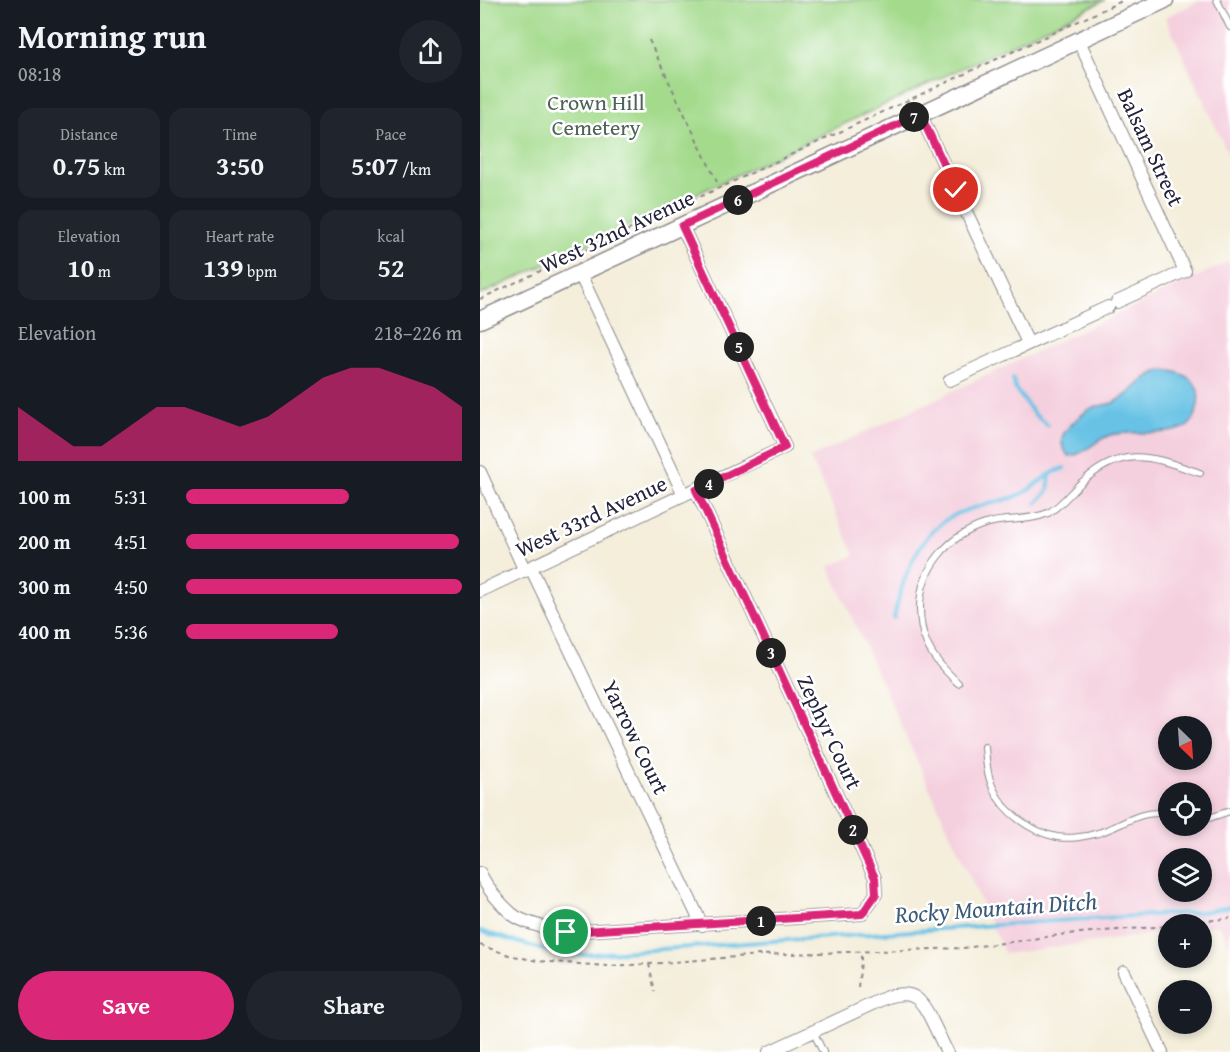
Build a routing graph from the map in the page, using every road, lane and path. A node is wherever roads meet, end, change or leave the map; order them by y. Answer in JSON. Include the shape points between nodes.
{"nodes":[{"id":1,"x":1124,"y":0,"type":"edge"},
{"id":2,"x":1165,"y":0,"type":"edge"},
{"id":3,"x":1217,"y":0,"type":"edge"},
{"id":4,"x":1230,"y":27,"type":"edge"},
{"id":5,"x":649,"y":39,"type":"dead end"},
{"id":6,"x":1078,"y":41,"type":"junction"},
{"id":7,"x":920,"y":114,"type":"junction"},
{"id":8,"x":718,"y":184,"type":"dead end"},
{"id":9,"x":682,"y":226,"type":"junction"},
{"id":10,"x":580,"y":274,"type":"junction"},
{"id":11,"x":480,"y":299,"type":"edge"},
{"id":12,"x":480,"y":321,"type":"edge"},
{"id":13,"x":1028,"y":343,"type":"junction"},
{"id":14,"x":950,"y":380,"type":"dead end"},
{"id":15,"x":480,"y":472,"type":"edge"},
{"id":16,"x":1200,"y":473,"type":"dead end"},
{"id":17,"x":690,"y":492,"type":"junction"},
{"id":18,"x":528,"y":569,"type":"junction"},
{"id":19,"x":480,"y":591,"type":"edge"},
{"id":20,"x":958,"y":683,"type":"dead end"},
{"id":21,"x":985,"y":747,"type":"dead end"},
{"id":22,"x":1230,"y":811,"type":"edge"},
{"id":23,"x":1158,"y":813,"type":"edge"},
{"id":24,"x":1212,"y":817,"type":"edge"},
{"id":25,"x":480,"y":873,"type":"edge"},
{"id":26,"x":1230,"y":918,"type":"edge"},
{"id":27,"x":1212,"y":920,"type":"edge"},
{"id":28,"x":702,"y":925,"type":"junction"},
{"id":29,"x":1158,"y":927,"type":"edge"},
{"id":30,"x":480,"y":945,"type":"edge"},
{"id":31,"x":861,"y":952,"type":"junction"},
{"id":32,"x":649,"y":964,"type":"junction"},
{"id":33,"x":1124,"y":972,"type":"dead end"},
{"id":34,"x":858,"y":987,"type":"dead end"},
{"id":35,"x":655,"y":992,"type":"dead end"},
{"id":36,"x":813,"y":1031,"type":"junction"},
{"id":37,"x":769,"y":1052,"type":"edge"},
{"id":38,"x":823,"y":1052,"type":"edge"},
{"id":39,"x":946,"y":1052,"type":"edge"},
{"id":40,"x":1162,"y":1052,"type":"edge"}],
"edges":[{"from":1,"to":11,"type":"path"},
{"from":2,"to":6,"type":"street","name":"West 32nd Avenue"},
{"from":3,"to":4,"type":"lane"},
{"from":5,"to":8,"type":"path"},
{"from":6,"to":7,"type":"street","name":"West 32nd Avenue"},
{"from":6,"to":13,"type":"street","name":"Balsam Street","via":[[1185,271]]},
{"from":7,"to":9,"type":"street","name":"West 32nd Avenue"},
{"from":7,"to":13,"type":"street"},
{"from":9,"to":10,"type":"street","name":"West 32nd Avenue"},
{"from":9,"to":17,"type":"street","name":"West 33rd Avenue","via":[[785,447]]},
{"from":10,"to":12,"type":"street","name":"West 32nd Avenue"},
{"from":10,"to":17,"type":"street","name":"Zephyr Court"},
{"from":13,"to":14,"type":"street"},
{"from":15,"to":18,"type":"street","name":"Yarrow Court"},
{"from":16,"to":20,"type":"lane","via":[[1134,456],[1112,462],[1094,471],[1048,513],[987,523],[950,543],[935,558],[925,578],[920,620],[926,643]]},
{"from":17,"to":18,"type":"street","name":"West 33rd Avenue"},
{"from":17,"to":28,"type":"street","name":"Zephyr Court","via":[[875,878],[876,894],[862,914]]},
{"from":18,"to":19,"type":"street","name":"West 33rd Avenue"},
{"from":18,"to":28,"type":"street","name":"Yarrow Court"},
{"from":21,"to":23,"type":"lane","via":[[987,770],[1002,803],[1041,832],[1080,837],[1146,813]]},
{"from":22,"to":24,"type":"lane"},
{"from":25,"to":28,"type":"street","via":[[513,916],[566,932]]},
{"from":26,"to":27,"type":"path"},
{"from":29,"to":31,"type":"path","via":[[963,948]]},
{"from":30,"to":32,"type":"path","via":[[537,961],[607,966]]},
{"from":31,"to":32,"type":"path"},
{"from":31,"to":34,"type":"path"},
{"from":32,"to":35,"type":"path"},
{"from":33,"to":40,"type":"street"},
{"from":36,"to":37,"type":"street"},
{"from":36,"to":38,"type":"lane"},
{"from":36,"to":39,"type":"street","via":[[887,997],[911,995],[925,1006]]}]}
